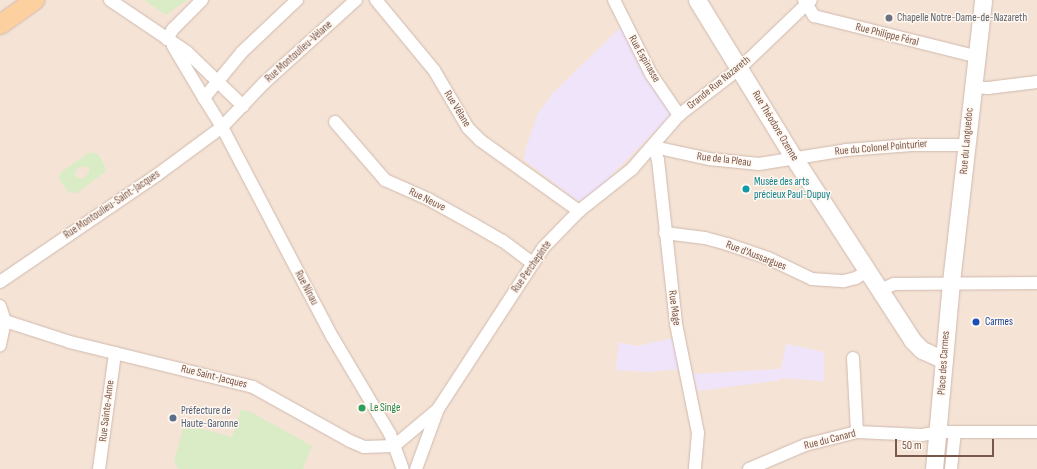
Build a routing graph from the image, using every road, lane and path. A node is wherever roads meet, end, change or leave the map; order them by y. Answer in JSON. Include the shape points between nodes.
{"nodes":[{"id":1,"x":34,"y":0,"type":"edge"},
{"id":2,"x":110,"y":0,"type":"edge"},
{"id":3,"x":202,"y":0,"type":"edge"},
{"id":4,"x":297,"y":0,"type":"edge"},
{"id":5,"x":356,"y":0,"type":"edge"},
{"id":6,"x":376,"y":0,"type":"edge"},
{"id":7,"x":614,"y":0,"type":"edge"},
{"id":8,"x":697,"y":0,"type":"edge"},
{"id":9,"x":983,"y":0,"type":"edge"},
{"id":10,"x":807,"y":1,"type":"edge"},
{"id":11,"x":0,"y":24,"type":"edge"},
{"id":12,"x":167,"y":39,"type":"junction"},
{"id":13,"x":975,"y":56,"type":"junction"},
{"id":14,"x":740,"y":68,"type":"junction"},
{"id":15,"x":218,"y":80,"type":"junction"},
{"id":16,"x":1037,"y":82,"type":"edge"},
{"id":17,"x":972,"y":87,"type":"junction"},
{"id":18,"x":204,"y":98,"type":"junction"},
{"id":19,"x":243,"y":106,"type":"junction"},
{"id":20,"x":679,"y":115,"type":"junction"},
{"id":21,"x":335,"y":122,"type":"dead end"},
{"id":22,"x":222,"y":127,"type":"junction"},
{"id":23,"x":967,"y":145,"type":"junction"},
{"id":24,"x":654,"y":147,"type":"junction"},
{"id":25,"x":794,"y":158,"type":"junction"},
{"id":26,"x":632,"y":169,"type":"junction"},
{"id":27,"x":658,"y":175,"type":"junction"},
{"id":28,"x":579,"y":211,"type":"junction"},
{"id":29,"x":665,"y":233,"type":"junction"},
{"id":30,"x":532,"y":263,"type":"junction"},
{"id":31,"x":867,"y":271,"type":"junction"},
{"id":32,"x":0,"y":282,"type":"edge"},
{"id":33,"x":951,"y":282,"type":"junction"},
{"id":34,"x":1037,"y":283,"type":"edge"},
{"id":35,"x":880,"y":290,"type":"junction"},
{"id":36,"x":0,"y":306,"type":"edge"},
{"id":37,"x":5,"y":321,"type":"junction"},
{"id":38,"x":0,"y":344,"type":"edge"},
{"id":39,"x":114,"y":353,"type":"junction"},
{"id":40,"x":853,"y":358,"type":"dead end"},
{"id":41,"x":944,"y":360,"type":"junction"},
{"id":42,"x":438,"y":409,"type":"junction"},
{"id":43,"x":857,"y":432,"type":"junction"},
{"id":44,"x":947,"y":432,"type":"junction"},
{"id":45,"x":1037,"y":432,"type":"edge"},
{"id":46,"x":394,"y":446,"type":"junction"},
{"id":47,"x":99,"y":469,"type":"edge"},
{"id":48,"x":403,"y":469,"type":"edge"},
{"id":49,"x":416,"y":469,"type":"edge"},
{"id":50,"x":695,"y":469,"type":"edge"},
{"id":51,"x":749,"y":469,"type":"edge"},
{"id":52,"x":934,"y":469,"type":"edge"},
{"id":53,"x":951,"y":469,"type":"edge"}],
"edges":[{"from":1,"to":11,"type":"main road"},
{"from":2,"to":12,"type":"street"},
{"from":3,"to":12,"type":"street"},
{"from":4,"to":15,"type":"street","via":[[242,52]]},
{"from":5,"to":19,"type":"street","name":"Rue Montoulieu-Vélane","via":[[264,83]]},
{"from":6,"to":28,"type":"street","name":"Rue Vélane","via":[[434,70],[468,128],[480,140]]},
{"from":7,"to":20,"type":"street","name":"Rue Espinasse","via":[[651,74]]},
{"from":8,"to":14,"type":"street","name":"Rue Théodore Ozenne"},
{"from":9,"to":13,"type":"street","name":"Rue du Languedoc"},
{"from":10,"to":13,"type":"street","name":"Rue Philippe Féral","via":[[814,16]]},
{"from":10,"to":14,"type":"street","name":"Grande Rue Nazareth"},
{"from":12,"to":15,"type":"street","via":[[187,52]]},
{"from":12,"to":18,"type":"street","name":"Rue Ninau"},
{"from":13,"to":17,"type":"street","name":"Rue du Languedoc"},
{"from":14,"to":20,"type":"street","name":"Grande Rue Nazareth"},
{"from":14,"to":25,"type":"street","name":"Rue Théodore Ozenne"},
{"from":15,"to":18,"type":"street"},
{"from":15,"to":19,"type":"street"},
{"from":16,"to":17,"type":"street","via":[[988,88]]},
{"from":17,"to":23,"type":"street","name":"Rue du Languedoc"},
{"from":18,"to":22,"type":"street","name":"Rue Ninau"},
{"from":19,"to":22,"type":"street","name":"Rue Montoulieu-Vélane"},
{"from":20,"to":24,"type":"street","name":"Grande Rue Nazareth"},
{"from":21,"to":30,"type":"street","name":"Rue Neuve","via":[[385,180],[428,199],[473,224],[503,241]]},
{"from":22,"to":32,"type":"street","name":"Rue Montoulieu-Saint-Jacques"},
{"from":22,"to":46,"type":"street","name":"Rue Ninau","via":[[322,317],[390,434]]},
{"from":23,"to":25,"type":"street","name":"Rue du Colonel Pointurier","via":[[912,145]]},
{"from":23,"to":33,"type":"street","name":"Rue du Languedoc"},
{"from":24,"to":25,"type":"street","name":"Rue de la Pleau","via":[[744,164]]},
{"from":24,"to":26,"type":"street","name":"Grande Rue Nazareth"},
{"from":24,"to":27,"type":"street","name":"Rue Mage","via":[[657,153]]},
{"from":25,"to":31,"type":"street","name":"Rue Théodore Ozenne"},
{"from":26,"to":27,"type":"street","via":[[653,169]]},
{"from":26,"to":28,"type":"street","name":"Rue Perchepinte"},
{"from":27,"to":29,"type":"street","name":"Rue Mage"},
{"from":28,"to":30,"type":"street","name":"Rue Perchepinte"},
{"from":29,"to":31,"type":"street","name":"Rue d'Aussargues","via":[[705,238],[727,244],[768,258],[812,279],[844,281],[856,278]]},
{"from":29,"to":50,"type":"street","name":"Rue Mage","via":[[676,324],[698,433]]},
{"from":30,"to":42,"type":"street","name":"Rue Perchepinte"},
{"from":31,"to":35,"type":"street","name":"Rue Théodore Ozenne"},
{"from":33,"to":34,"type":"street","via":[[980,285]]},
{"from":33,"to":35,"type":"street","via":[[894,284]]},
{"from":33,"to":41,"type":"street","name":"Place des Carmes"},
{"from":35,"to":41,"type":"street","name":"Rue Théodore Ozenne","via":[[912,340],[922,350]]},
{"from":36,"to":37,"type":"street"},
{"from":37,"to":38,"type":"street"},
{"from":37,"to":39,"type":"street","name":"Rue Saint-Jacques"},
{"from":39,"to":46,"type":"street","name":"Rue Saint-Jacques","via":[[253,387],[350,442],[364,447]]},
{"from":39,"to":47,"type":"street","name":"Rue Sainte-Anne"},
{"from":40,"to":43,"type":"street"},
{"from":41,"to":44,"type":"street","name":"Place des Carmes"},
{"from":42,"to":46,"type":"street"},
{"from":42,"to":49,"type":"street"},
{"from":43,"to":44,"type":"street","name":"Rue du Canard","via":[[922,435]]},
{"from":43,"to":51,"type":"street","name":"Rue du Canard","via":[[805,445]]},
{"from":44,"to":45,"type":"street"},
{"from":44,"to":52,"type":"street"},
{"from":44,"to":53,"type":"street"},
{"from":46,"to":48,"type":"street","name":"Rue Ninau"}]}
